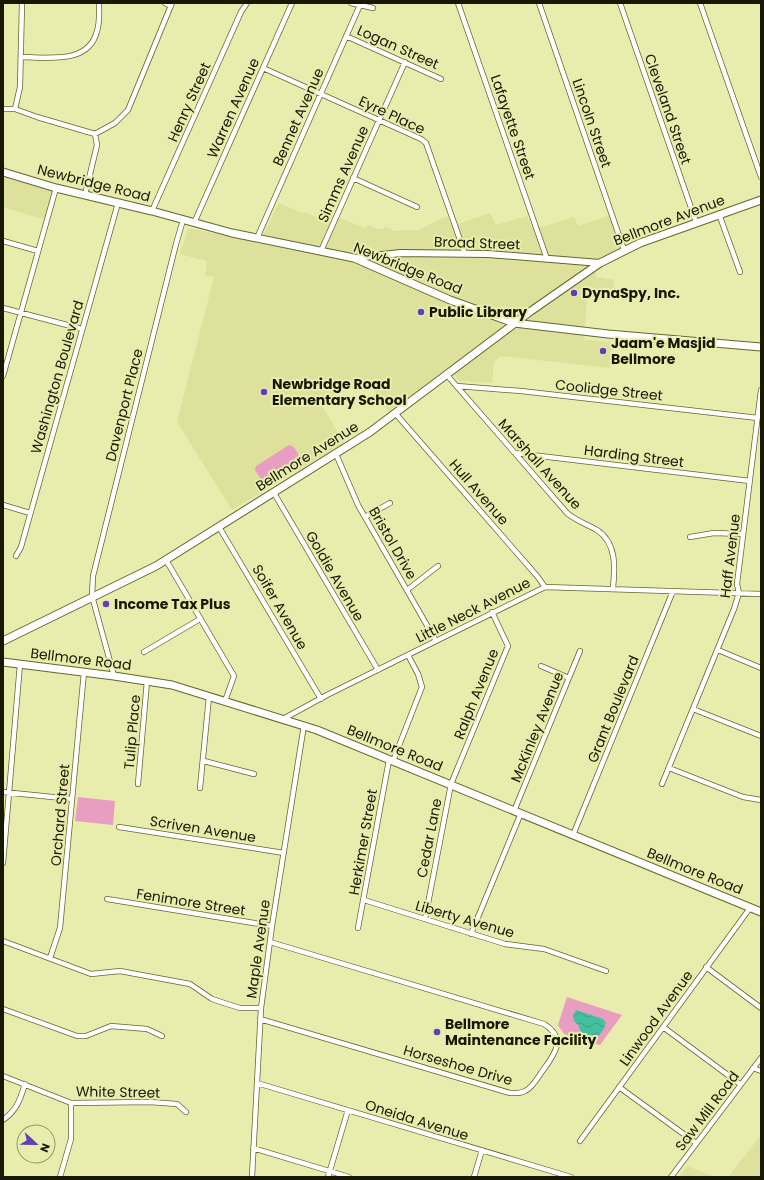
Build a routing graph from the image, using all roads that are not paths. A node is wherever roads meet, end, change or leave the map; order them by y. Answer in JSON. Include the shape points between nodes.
{"nodes":[{"id":1,"x":22,"y":3,"type":"edge"},
{"id":2,"x":99,"y":3,"type":"edge"},
{"id":3,"x":165,"y":3,"type":"edge"},
{"id":4,"x":247,"y":3,"type":"edge"},
{"id":5,"x":292,"y":3,"type":"edge"},
{"id":6,"x":351,"y":3,"type":"edge"},
{"id":7,"x":458,"y":3,"type":"edge"},
{"id":8,"x":539,"y":3,"type":"edge"},
{"id":9,"x":620,"y":3,"type":"edge"},
{"id":10,"x":700,"y":3,"type":"edge"},
{"id":11,"x":172,"y":4,"type":"edge"},
{"id":12,"x":360,"y":5,"type":"junction"},
{"id":13,"x":373,"y":8,"type":"dead end"},
{"id":14,"x":346,"y":36,"type":"junction"},
{"id":15,"x":21,"y":57,"type":"junction"},
{"id":16,"x":405,"y":62,"type":"junction"},
{"id":17,"x":263,"y":68,"type":"junction"},
{"id":18,"x":442,"y":79,"type":"dead end"},
{"id":19,"x":321,"y":94,"type":"junction"},
{"id":20,"x":3,"y":109,"type":"edge"},
{"id":21,"x":15,"y":109,"type":"junction"},
{"id":22,"x":379,"y":120,"type":"junction"},
{"id":23,"x":95,"y":134,"type":"junction"},
{"id":24,"x":3,"y":172,"type":"edge"},
{"id":25,"x":761,"y":177,"type":"edge"},
{"id":26,"x":353,"y":178,"type":"junction"},
{"id":27,"x":56,"y":188,"type":"junction"},
{"id":28,"x":85,"y":195,"type":"junction"},
{"id":29,"x":761,"y":200,"type":"edge"},
{"id":30,"x":118,"y":203,"type":"junction"},
{"id":31,"x":417,"y":207,"type":"dead end"},
{"id":32,"x":152,"y":211,"type":"junction"},
{"id":33,"x":720,"y":214,"type":"junction"},
{"id":34,"x":183,"y":220,"type":"junction"},
{"id":35,"x":696,"y":222,"type":"junction"},
{"id":36,"x":194,"y":223,"type":"junction"},
{"id":37,"x":257,"y":238,"type":"junction"},
{"id":38,"x":3,"y":242,"type":"edge"},
{"id":39,"x":624,"y":250,"type":"junction"},
{"id":40,"x":38,"y":251,"type":"junction"},
{"id":41,"x":321,"y":251,"type":"junction"},
{"id":42,"x":465,"y":254,"type":"junction"},
{"id":43,"x":354,"y":258,"type":"junction"},
{"id":44,"x":547,"y":258,"type":"junction"},
{"id":45,"x":600,"y":263,"type":"junction"},
{"id":46,"x":740,"y":272,"type":"dead end"},
{"id":47,"x":3,"y":308,"type":"edge"},
{"id":48,"x":21,"y":313,"type":"junction"},
{"id":49,"x":514,"y":323,"type":"junction"},
{"id":50,"x":82,"y":329,"type":"junction"},
{"id":51,"x":761,"y":347,"type":"edge"},
{"id":52,"x":446,"y":374,"type":"junction"},
{"id":53,"x":3,"y":375,"type":"edge"},
{"id":54,"x":457,"y":386,"type":"junction"},
{"id":55,"x":761,"y":390,"type":"edge"},
{"id":56,"x":395,"y":413,"type":"junction"},
{"id":57,"x":758,"y":418,"type":"junction"},
{"id":58,"x":515,"y":453,"type":"junction"},
{"id":59,"x":336,"y":454,"type":"junction"},
{"id":60,"x":750,"y":481,"type":"junction"},
{"id":61,"x":274,"y":493,"type":"junction"},
{"id":62,"x":390,"y":503,"type":"dead end"},
{"id":63,"x":3,"y":505,"type":"edge"},
{"id":64,"x":30,"y":513,"type":"junction"},
{"id":65,"x":365,"y":518,"type":"junction"},
{"id":66,"x":219,"y":527,"type":"junction"},
{"id":67,"x":744,"y":534,"type":"junction"},
{"id":68,"x":690,"y":537,"type":"dead end"},
{"id":69,"x":16,"y":556,"type":"dead end"},
{"id":70,"x":166,"y":560,"type":"junction"},
{"id":71,"x":438,"y":566,"type":"dead end"},
{"id":72,"x":544,"y":587,"type":"junction"},
{"id":73,"x":613,"y":588,"type":"junction"},
{"id":74,"x":408,"y":590,"type":"junction"},
{"id":75,"x":673,"y":591,"type":"junction"},
{"id":76,"x":739,"y":593,"type":"junction"},
{"id":77,"x":761,"y":594,"type":"edge"},
{"id":78,"x":92,"y":596,"type":"junction"},
{"id":79,"x":492,"y":612,"type":"junction"},
{"id":80,"x":200,"y":619,"type":"junction"},
{"id":81,"x":3,"y":640,"type":"edge"},
{"id":82,"x":436,"y":641,"type":"junction"},
{"id":83,"x":718,"y":650,"type":"junction"},
{"id":84,"x":144,"y":652,"type":"dead end"},
{"id":85,"x":580,"y":652,"type":"dead end"},
{"id":86,"x":408,"y":655,"type":"junction"},
{"id":87,"x":3,"y":662,"type":"edge"},
{"id":88,"x":20,"y":664,"type":"junction"},
{"id":89,"x":541,"y":666,"type":"dead end"},
{"id":90,"x":761,"y":668,"type":"edge"},
{"id":91,"x":378,"y":670,"type":"junction"},
{"id":92,"x":84,"y":672,"type":"junction"},
{"id":93,"x":114,"y":676,"type":"junction"},
{"id":94,"x":569,"y":678,"type":"junction"},
{"id":95,"x":147,"y":681,"type":"junction"},
{"id":96,"x":209,"y":697,"type":"junction"},
{"id":97,"x":321,"y":699,"type":"junction"},
{"id":98,"x":225,"y":702,"type":"junction"},
{"id":99,"x":693,"y":709,"type":"junction"},
{"id":100,"x":283,"y":719,"type":"junction"},
{"id":101,"x":304,"y":726,"type":"junction"},
{"id":102,"x":761,"y":736,"type":"edge"},
{"id":103,"x":391,"y":760,"type":"junction"},
{"id":104,"x":204,"y":761,"type":"junction"},
{"id":105,"x":669,"y":768,"type":"junction"},
{"id":106,"x":254,"y":774,"type":"dead end"},
{"id":107,"x":138,"y":784,"type":"dead end"},
{"id":108,"x":451,"y":784,"type":"junction"},
{"id":109,"x":662,"y":784,"type":"dead end"},
{"id":110,"x":200,"y":788,"type":"dead end"},
{"id":111,"x":3,"y":792,"type":"edge"},
{"id":112,"x":9,"y":793,"type":"junction"},
{"id":113,"x":72,"y":799,"type":"junction"},
{"id":114,"x":761,"y":800,"type":"edge"},
{"id":115,"x":518,"y":812,"type":"junction"},
{"id":116,"x":119,"y":827,"type":"dead end"},
{"id":117,"x":573,"y":835,"type":"junction"},
{"id":118,"x":284,"y":853,"type":"junction"},
{"id":119,"x":3,"y":863,"type":"edge"},
{"id":120,"x":107,"y":899,"type":"dead end"},
{"id":121,"x":364,"y":900,"type":"junction"},
{"id":122,"x":750,"y":908,"type":"junction"},
{"id":123,"x":761,"y":911,"type":"edge"},
{"id":124,"x":425,"y":919,"type":"junction"},
{"id":125,"x":272,"y":926,"type":"junction"},
{"id":126,"x":358,"y":928,"type":"dead end"},
{"id":127,"x":471,"y":934,"type":"junction"},
{"id":128,"x":3,"y":941,"type":"edge"},
{"id":129,"x":270,"y":942,"type":"junction"},
{"id":130,"x":50,"y":958,"type":"junction"},
{"id":131,"x":706,"y":967,"type":"junction"},
{"id":132,"x":606,"y":971,"type":"dead end"},
{"id":133,"x":261,"y":1008,"type":"junction"},
{"id":134,"x":761,"y":1008,"type":"edge"},
{"id":135,"x":3,"y":1009,"type":"edge"},
{"id":136,"x":260,"y":1019,"type":"junction"},
{"id":137,"x":663,"y":1027,"type":"junction"},
{"id":138,"x":162,"y":1036,"type":"dead end"},
{"id":139,"x":761,"y":1058,"type":"edge"},
{"id":140,"x":753,"y":1068,"type":"junction"},
{"id":141,"x":761,"y":1071,"type":"edge"},
{"id":142,"x":3,"y":1076,"type":"edge"},
{"id":143,"x":256,"y":1083,"type":"junction"},
{"id":144,"x":25,"y":1084,"type":"junction"},
{"id":145,"x":740,"y":1084,"type":"junction"},
{"id":146,"x":619,"y":1087,"type":"junction"},
{"id":147,"x":70,"y":1103,"type":"junction"},
{"id":148,"x":348,"y":1110,"type":"junction"},
{"id":149,"x":186,"y":1112,"type":"dead end"},
{"id":150,"x":3,"y":1120,"type":"edge"},
{"id":151,"x":580,"y":1141,"type":"dead end"},
{"id":152,"x":696,"y":1143,"type":"junction"},
{"id":153,"x":253,"y":1148,"type":"junction"},
{"id":154,"x":482,"y":1150,"type":"junction"},
{"id":155,"x":330,"y":1171,"type":"junction"},
{"id":156,"x":60,"y":1177,"type":"edge"},
{"id":157,"x":252,"y":1177,"type":"edge"},
{"id":158,"x":328,"y":1177,"type":"edge"},
{"id":159,"x":349,"y":1177,"type":"edge"},
{"id":160,"x":474,"y":1177,"type":"edge"},
{"id":161,"x":571,"y":1177,"type":"edge"},
{"id":162,"x":671,"y":1177,"type":"edge"}],
"edges":[{"from":1,"to":15,"type":"street"},
{"from":2,"to":15,"type":"street","via":[[97,32],[91,44],[80,54],[66,57]]},
{"from":3,"to":11,"type":"street"},
{"from":4,"to":32,"type":"street","name":"Henry Street"},
{"from":5,"to":17,"type":"street","name":"Warren Avenue"},
{"from":6,"to":12,"type":"street"},
{"from":7,"to":44,"type":"street","name":"Lafayette Street"},
{"from":8,"to":39,"type":"street","name":"Lincoln Street"},
{"from":9,"to":35,"type":"street","name":"Cleveland Street"},
{"from":10,"to":25,"type":"street"},
{"from":11,"to":23,"type":"street","via":[[128,110],[115,123]]},
{"from":12,"to":13,"type":"street"},
{"from":12,"to":14,"type":"street","name":"Bennet Avenue"},
{"from":14,"to":16,"type":"street","name":"Logan Street"},
{"from":14,"to":19,"type":"street","name":"Bennet Avenue"},
{"from":15,"to":21,"type":"street","via":[[20,87]]},
{"from":16,"to":18,"type":"street","name":"Logan Street"},
{"from":16,"to":22,"type":"street","name":"Simms Avenue"},
{"from":17,"to":19,"type":"street","name":"Eyre Place"},
{"from":17,"to":36,"type":"street","name":"Warren Avenue"},
{"from":19,"to":22,"type":"street","name":"Eyre Place"},
{"from":19,"to":37,"type":"street","name":"Bennet Avenue"},
{"from":20,"to":21,"type":"street"},
{"from":21,"to":23,"type":"street"},
{"from":22,"to":26,"type":"street","name":"Simms Avenue"},
{"from":22,"to":42,"type":"street","name":"Eyre Place","via":[[426,143]]},
{"from":23,"to":28,"type":"street","via":[[97,145]]},
{"from":24,"to":27,"type":"main road","name":"Newbridge Road"},
{"from":26,"to":31,"type":"street"},
{"from":26,"to":41,"type":"street","name":"Simms Avenue"},
{"from":27,"to":28,"type":"main road","name":"Newbridge Road"},
{"from":27,"to":40,"type":"street"},
{"from":28,"to":30,"type":"main road","name":"Newbridge Road"},
{"from":29,"to":33,"type":"main road","name":"Bellmore Avenue"},
{"from":30,"to":32,"type":"main road","name":"Newbridge Road"},
{"from":30,"to":50,"type":"street","name":"Washington Boulevard"},
{"from":32,"to":34,"type":"main road","name":"Newbridge Road"},
{"from":33,"to":35,"type":"main road","name":"Bellmore Avenue"},
{"from":33,"to":46,"type":"street"},
{"from":34,"to":36,"type":"main road","name":"Newbridge Road"},
{"from":34,"to":78,"type":"street","name":"Davenport Place","via":[[93,576]]},
{"from":35,"to":39,"type":"main road","name":"Bellmore Avenue"},
{"from":36,"to":37,"type":"main road","name":"Newbridge Road"},
{"from":37,"to":41,"type":"main road","name":"Newbridge Road"},
{"from":38,"to":40,"type":"street"},
{"from":39,"to":45,"type":"main road","name":"Bellmore Avenue"},
{"from":40,"to":48,"type":"street"},
{"from":41,"to":43,"type":"main road","name":"Newbridge Road"},
{"from":42,"to":43,"type":"street","name":"Broad Street","via":[[402,253]]},
{"from":42,"to":44,"type":"street","name":"Broad Street"},
{"from":43,"to":49,"type":"main road","name":"Newbridge Road","via":[[450,300]]},
{"from":44,"to":45,"type":"street","name":"Broad Street"},
{"from":45,"to":49,"type":"main road","name":"Bellmore Avenue"},
{"from":47,"to":48,"type":"street"},
{"from":48,"to":50,"type":"street"},
{"from":48,"to":53,"type":"street"},
{"from":49,"to":51,"type":"main road","name":"Newbridge Road"},
{"from":49,"to":52,"type":"main road","name":"Bellmore Avenue"},
{"from":50,"to":64,"type":"street","name":"Washington Boulevard"},
{"from":52,"to":54,"type":"street","name":"Marshall Avenue"},
{"from":52,"to":56,"type":"main road","name":"Bellmore Avenue"},
{"from":54,"to":57,"type":"street","name":"Coolidge Street"},
{"from":54,"to":58,"type":"street","name":"Marshall Avenue"},
{"from":55,"to":57,"type":"street","name":"Haff Avenue"},
{"from":56,"to":59,"type":"main road","name":"Bellmore Avenue"},
{"from":56,"to":72,"type":"street","name":"Hull Avenue"},
{"from":57,"to":60,"type":"street","name":"Haff Avenue"},
{"from":58,"to":60,"type":"street","name":"Harding Street"},
{"from":58,"to":73,"type":"street","name":"Marshall Avenue","via":[[567,513],[597,530],[608,542],[614,558]]},
{"from":59,"to":61,"type":"main road","name":"Bellmore Avenue"},
{"from":59,"to":65,"type":"street","name":"Bristol Drive"},
{"from":60,"to":67,"type":"street","name":"Haff Avenue"},
{"from":61,"to":66,"type":"main road","name":"Bellmore Avenue"},
{"from":61,"to":91,"type":"street","name":"Goldie Avenue"},
{"from":62,"to":65,"type":"street"},
{"from":63,"to":64,"type":"street"},
{"from":64,"to":69,"type":"street","name":"Washington Boulevard"},
{"from":65,"to":74,"type":"street","name":"Bristol Drive"},
{"from":66,"to":70,"type":"main road","name":"Bellmore Avenue"},
{"from":66,"to":97,"type":"street","name":"Soifer Avenue"},
{"from":67,"to":68,"type":"street","via":[[714,533]]},
{"from":67,"to":76,"type":"street","name":"Haff Avenue","via":[[737,584]]},
{"from":70,"to":78,"type":"main road","name":"Bellmore Avenue"},
{"from":70,"to":80,"type":"street"},
{"from":71,"to":74,"type":"street"},
{"from":72,"to":73,"type":"street","name":"Little Neck Avenue"},
{"from":72,"to":79,"type":"street","name":"Little Neck Avenue"},
{"from":73,"to":75,"type":"street","name":"Little Neck Avenue"},
{"from":74,"to":82,"type":"street","name":"Bristol Drive"},
{"from":75,"to":76,"type":"street","name":"Little Neck Avenue"},
{"from":75,"to":117,"type":"street","name":"Grant Boulevard"},
{"from":76,"to":77,"type":"street","name":"Little Neck Avenue"},
{"from":76,"to":83,"type":"street","name":"Haff Avenue"},
{"from":78,"to":81,"type":"main road","name":"Bellmore Avenue"},
{"from":78,"to":93,"type":"street","name":"Davenport Place"},
{"from":79,"to":82,"type":"street","name":"Little Neck Avenue"},
{"from":79,"to":108,"type":"street","name":"Ralph Avenue","via":[[508,646]]},
{"from":80,"to":84,"type":"street"},
{"from":80,"to":98,"type":"street","via":[[234,676]]},
{"from":82,"to":86,"type":"street","name":"Little Neck Avenue"},
{"from":83,"to":90,"type":"street"},
{"from":83,"to":99,"type":"street","name":"Haff Avenue"},
{"from":85,"to":94,"type":"street","name":"McKinley Avenue"},
{"from":86,"to":91,"type":"street","name":"Little Neck Avenue"},
{"from":86,"to":103,"type":"street","name":"Herkimer Street","via":[[422,686]]},
{"from":87,"to":88,"type":"main road","name":"Bellmore Road"},
{"from":88,"to":92,"type":"main road","name":"Bellmore Road"},
{"from":88,"to":112,"type":"street"},
{"from":89,"to":94,"type":"street"},
{"from":91,"to":97,"type":"street","name":"Little Neck Avenue"},
{"from":92,"to":93,"type":"main road","name":"Bellmore Road"},
{"from":92,"to":113,"type":"street","name":"Orchard Street"},
{"from":93,"to":95,"type":"main road","name":"Bellmore Road"},
{"from":94,"to":115,"type":"street","name":"McKinley Avenue"},
{"from":95,"to":96,"type":"main road","name":"Bellmore Road","via":[[172,685]]},
{"from":95,"to":107,"type":"street","name":"Tulip Place"},
{"from":96,"to":98,"type":"main road","name":"Bellmore Road"},
{"from":96,"to":104,"type":"street"},
{"from":97,"to":100,"type":"street","name":"Little Neck Avenue"},
{"from":98,"to":100,"type":"main road","name":"Bellmore Road"},
{"from":99,"to":102,"type":"street"},
{"from":99,"to":105,"type":"street","name":"Haff Avenue"},
{"from":100,"to":101,"type":"main road","name":"Bellmore Road"},
{"from":101,"to":103,"type":"main road","name":"Bellmore Road"},
{"from":101,"to":118,"type":"street","name":"Maple Avenue"},
{"from":103,"to":108,"type":"main road","name":"Bellmore Road"},
{"from":103,"to":121,"type":"street","name":"Herkimer Street"},
{"from":104,"to":106,"type":"street"},
{"from":104,"to":110,"type":"street"},
{"from":105,"to":109,"type":"street","name":"Haff Avenue"},
{"from":105,"to":114,"type":"street","via":[[743,798]]},
{"from":108,"to":115,"type":"main road","name":"Bellmore Road"},
{"from":108,"to":124,"type":"street","name":"Cedar Lane"},
{"from":111,"to":112,"type":"street"},
{"from":112,"to":113,"type":"street"},
{"from":112,"to":119,"type":"street"},
{"from":113,"to":130,"type":"street","name":"Orchard Street","via":[[60,928]]},
{"from":115,"to":117,"type":"main road","name":"Bellmore Road"},
{"from":115,"to":127,"type":"street","name":"McKinley Avenue"},
{"from":116,"to":118,"type":"street","name":"Scriven Avenue"},
{"from":117,"to":122,"type":"main road","name":"Bellmore Road"},
{"from":118,"to":125,"type":"street","name":"Maple Avenue"},
{"from":120,"to":125,"type":"street","name":"Fenimore Street"},
{"from":121,"to":124,"type":"street","name":"Liberty Avenue"},
{"from":121,"to":126,"type":"street","name":"Herkimer Street"},
{"from":122,"to":123,"type":"main road","name":"Bellmore Road"},
{"from":122,"to":131,"type":"street","name":"Linwood Avenue"},
{"from":124,"to":127,"type":"street","name":"Liberty Avenue"},
{"from":125,"to":129,"type":"street","name":"Maple Avenue"},
{"from":127,"to":132,"type":"street","name":"Liberty Avenue","via":[[505,944],[544,949]]},
{"from":128,"to":130,"type":"street"},
{"from":129,"to":133,"type":"street","name":"Maple Avenue"},
{"from":129,"to":136,"type":"street","name":"Horseshoe Drive","via":[[544,1024],[552,1029],[558,1046],[554,1056],[532,1086],[525,1092],[510,1093]]},
{"from":130,"to":133,"type":"street","via":[[92,974],[120,971],[190,984],[212,999],[240,1008]]},
{"from":131,"to":134,"type":"street"},
{"from":131,"to":137,"type":"street","name":"Linwood Avenue"},
{"from":133,"to":136,"type":"street","name":"Maple Avenue"},
{"from":135,"to":138,"type":"street","via":[[77,1036],[86,1036],[111,1026],[146,1029]]},
{"from":136,"to":143,"type":"street","name":"Maple Avenue"},
{"from":137,"to":145,"type":"street"},
{"from":137,"to":146,"type":"street","name":"Linwood Avenue"},
{"from":139,"to":140,"type":"street","name":"Saw Mill Road"},
{"from":140,"to":141,"type":"street"},
{"from":140,"to":145,"type":"street","name":"Saw Mill Road"},
{"from":142,"to":144,"type":"street","name":"White Street"},
{"from":143,"to":148,"type":"street","name":"Oneida Avenue"},
{"from":143,"to":153,"type":"street","name":"Maple Avenue"},
{"from":144,"to":147,"type":"street","name":"White Street"},
{"from":144,"to":150,"type":"street","via":[[12,1114]]},
{"from":145,"to":152,"type":"street","name":"Saw Mill Road"},
{"from":146,"to":151,"type":"street","name":"Linwood Avenue"},
{"from":146,"to":152,"type":"street"},
{"from":147,"to":149,"type":"street","name":"White Street","via":[[177,1104]]},
{"from":147,"to":156,"type":"street","via":[[71,1139]]},
{"from":148,"to":154,"type":"street","name":"Oneida Avenue"},
{"from":148,"to":155,"type":"street"},
{"from":152,"to":162,"type":"street","name":"Saw Mill Road"},
{"from":153,"to":155,"type":"street"},
{"from":153,"to":157,"type":"street","name":"Maple Avenue"},
{"from":154,"to":160,"type":"street"},
{"from":154,"to":161,"type":"street","name":"Oneida Avenue"},
{"from":155,"to":158,"type":"street"},
{"from":155,"to":159,"type":"street"}]}
